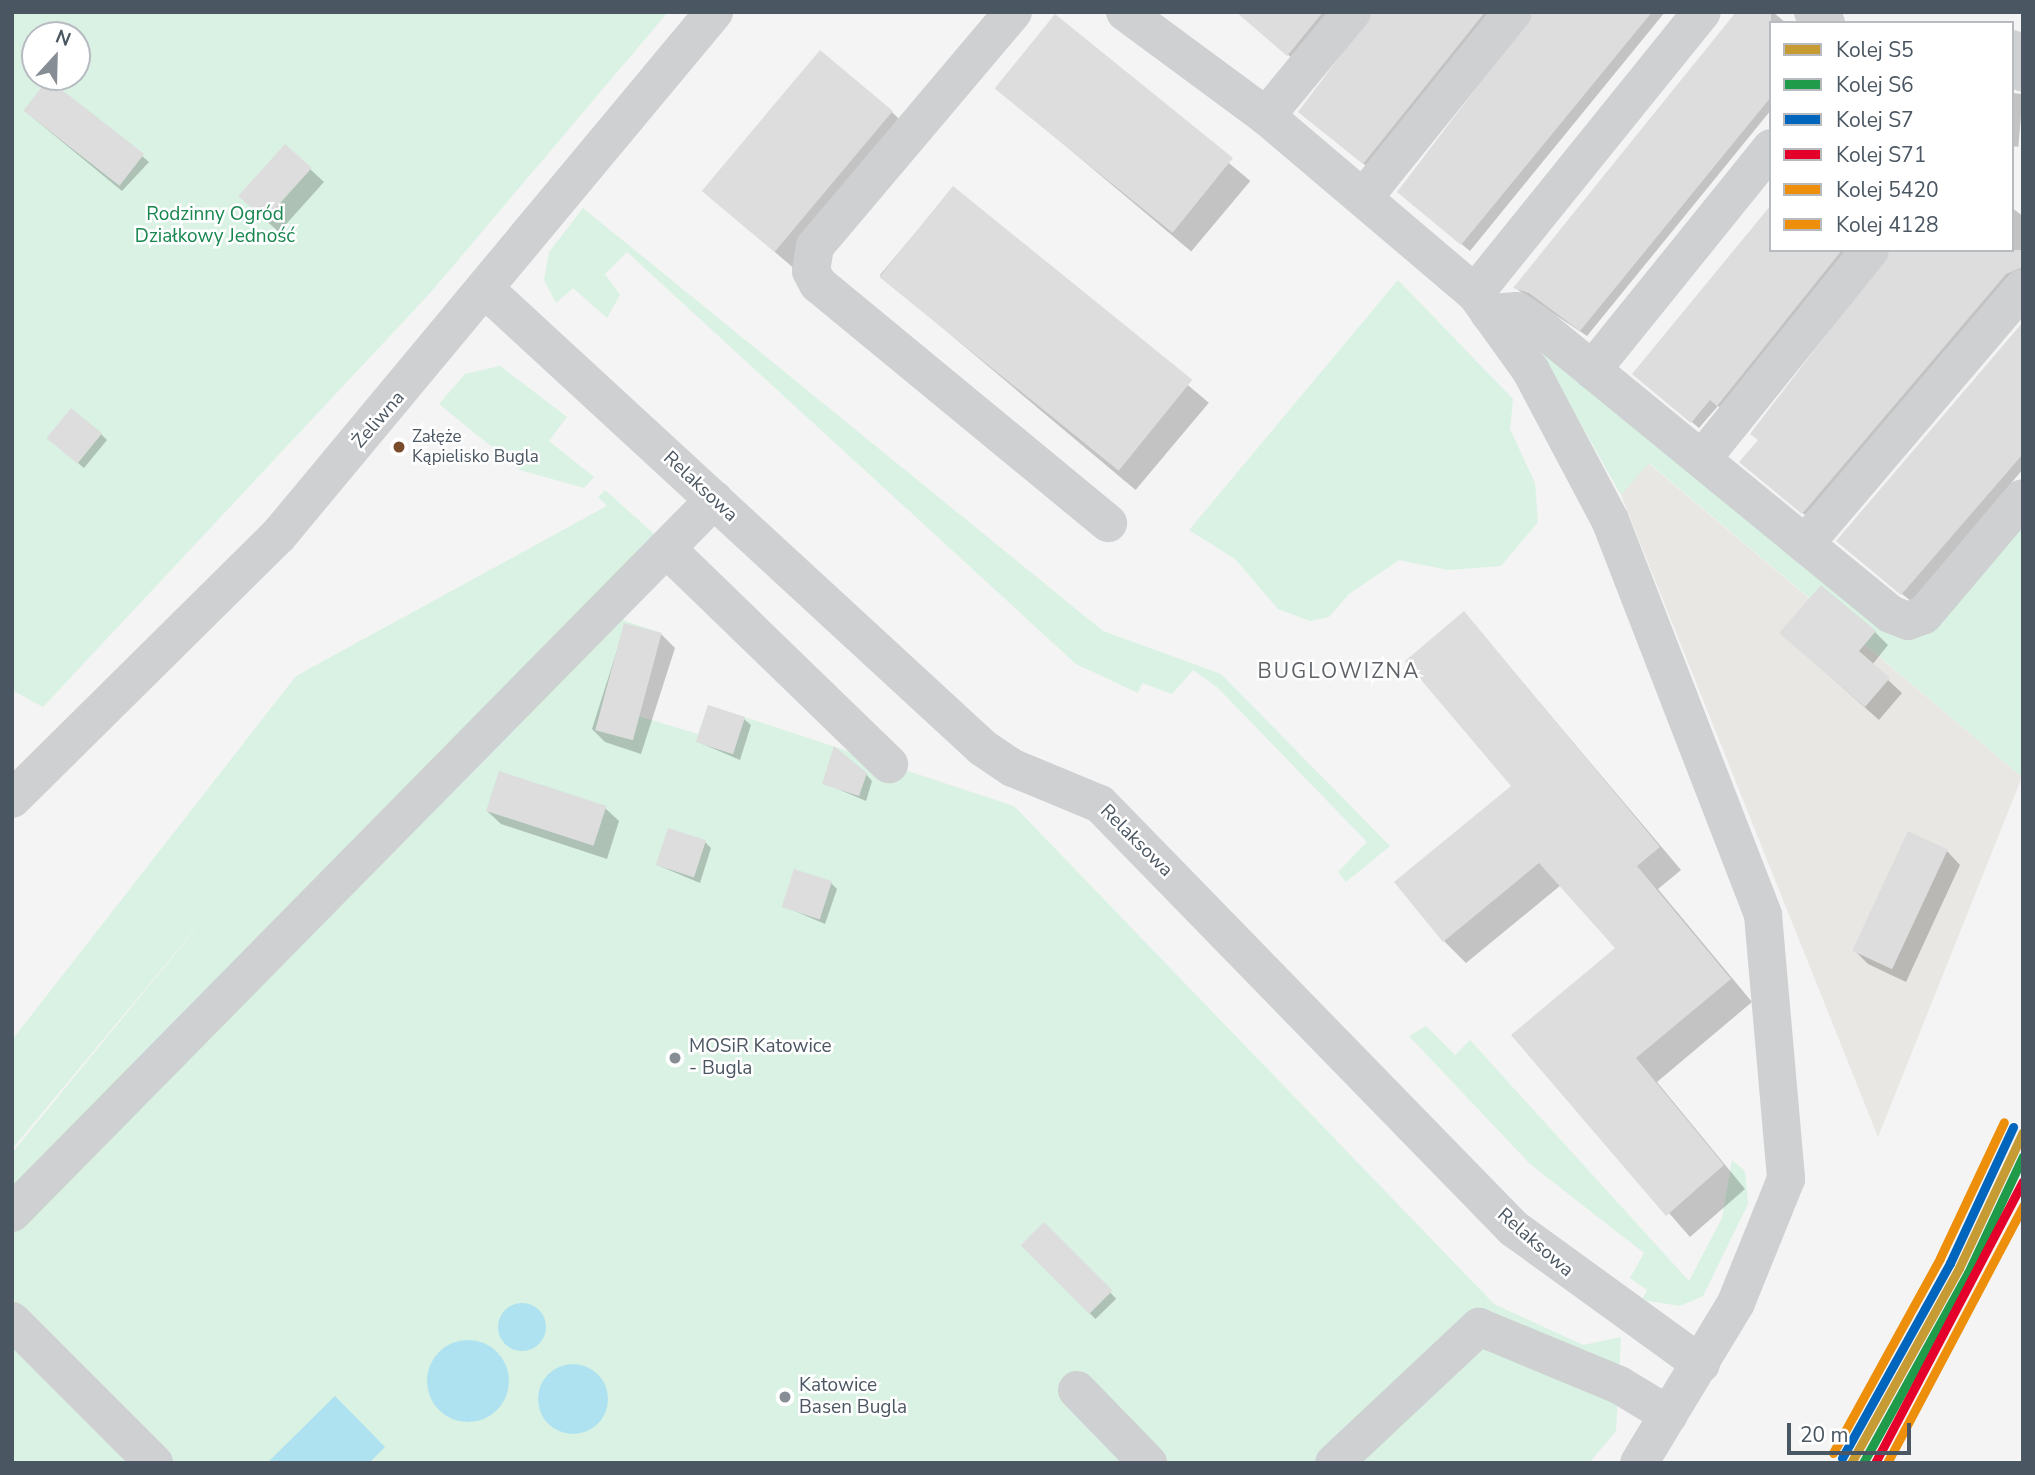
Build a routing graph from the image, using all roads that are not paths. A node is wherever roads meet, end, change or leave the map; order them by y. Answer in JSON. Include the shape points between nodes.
{"nodes":[{"id":1,"x":714,"y":12,"type":"edge"},
{"id":2,"x":1013,"y":12,"type":"edge"},
{"id":3,"x":1125,"y":12,"type":"edge"},
{"id":4,"x":1352,"y":12,"type":"edge"},
{"id":5,"x":1513,"y":12,"type":"edge"},
{"id":6,"x":1702,"y":12,"type":"edge"},
{"id":7,"x":2014,"y":53,"type":"edge"},
{"id":8,"x":2023,"y":73,"type":"edge"},
{"id":9,"x":1266,"y":116,"type":"junction"},
{"id":10,"x":1769,"y":150,"type":"edge"},
{"id":11,"x":1365,"y":196,"type":"junction"},
{"id":12,"x":1868,"y":252,"type":"edge"},
{"id":13,"x":2023,"y":288,"type":"edge"},
{"id":14,"x":487,"y":291,"type":"junction"},
{"id":15,"x":1482,"y":303,"type":"junction"},
{"id":16,"x":1592,"y":370,"type":"junction"},
{"id":17,"x":1702,"y":459,"type":"junction"},
{"id":18,"x":2023,"y":498,"type":"edge"},
{"id":19,"x":714,"y":500,"type":"junction"},
{"id":20,"x":1108,"y":523,"type":"dead end"},
{"id":21,"x":1805,"y":544,"type":"junction"},
{"id":22,"x":668,"y":550,"type":"junction"},
{"id":23,"x":890,"y":764,"type":"dead end"},
{"id":24,"x":12,"y":799,"type":"edge"},
{"id":25,"x":12,"y":1213,"type":"edge"},
{"id":26,"x":12,"y":1321,"type":"edge"},
{"id":27,"x":1701,"y":1364,"type":"junction"},
{"id":28,"x":1077,"y":1390,"type":"dead end"},
{"id":29,"x":1669,"y":1415,"type":"junction"},
{"id":30,"x":154,"y":1463,"type":"edge"},
{"id":31,"x":1148,"y":1463,"type":"edge"},
{"id":32,"x":1334,"y":1463,"type":"edge"},
{"id":33,"x":1639,"y":1463,"type":"edge"}],
"edges":[{"from":1,"to":14,"type":"street","name":"Żeliwna"},
{"from":2,"to":20,"type":"street","via":[[815,246],[811,271],[818,284]]},
{"from":3,"to":9,"type":"street"},
{"from":4,"to":9,"type":"street"},
{"from":5,"to":11,"type":"street"},
{"from":6,"to":15,"type":"street"},
{"from":7,"to":8,"type":"street"},
{"from":9,"to":11,"type":"street"},
{"from":10,"to":16,"type":"street"},
{"from":11,"to":15,"type":"street"},
{"from":12,"to":17,"type":"street"},
{"from":13,"to":21,"type":"street"},
{"from":14,"to":19,"type":"street","name":"Relaksowa"},
{"from":14,"to":24,"type":"street","name":"Żeliwna","via":[[278,537]]},
{"from":15,"to":16,"type":"street","via":[[1517,312]]},
{"from":15,"to":27,"type":"street","via":[[1531,371],[1610,520],[1763,915],[1786,1179],[1736,1303]]},
{"from":16,"to":17,"type":"street"},
{"from":17,"to":21,"type":"street"},
{"from":18,"to":21,"type":"street","via":[[1924,615],[1908,621]]},
{"from":19,"to":22,"type":"street"},
{"from":19,"to":27,"type":"street","name":"Relaksowa","via":[[983,748],[1013,768],[1100,804],[1513,1228]]},
{"from":22,"to":23,"type":"street"},
{"from":22,"to":25,"type":"street"},
{"from":26,"to":30,"type":"street"},
{"from":27,"to":29,"type":"street"},
{"from":28,"to":31,"type":"street"},
{"from":29,"to":32,"type":"street","via":[[1619,1385],[1479,1327]]},
{"from":29,"to":33,"type":"street"}]}
